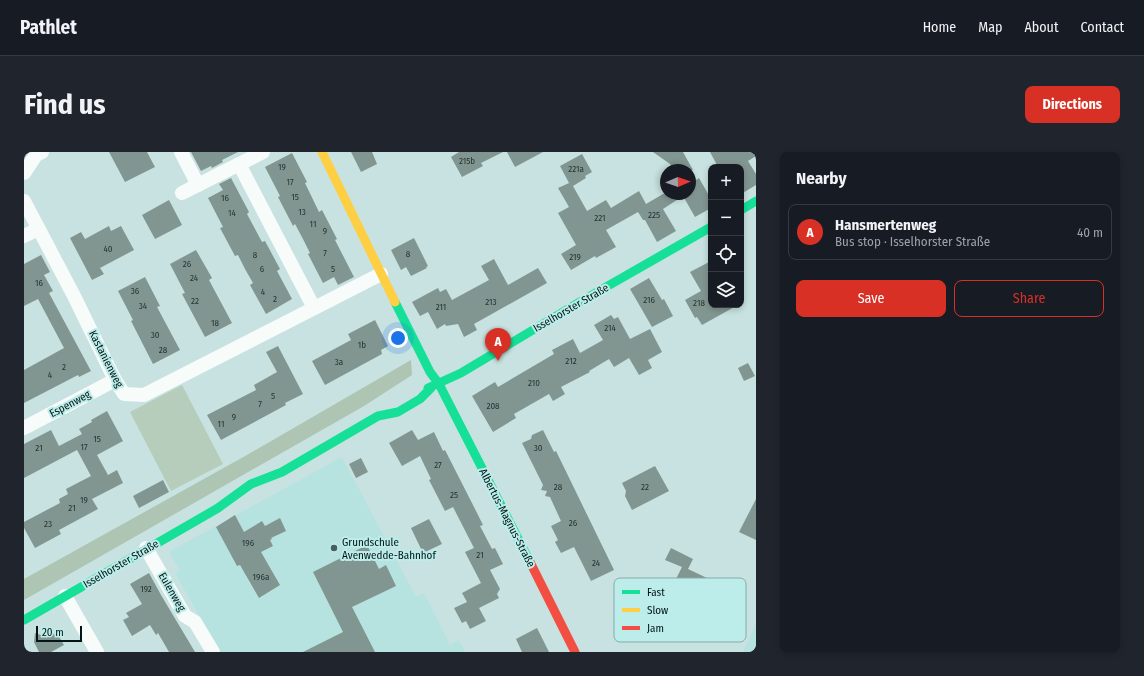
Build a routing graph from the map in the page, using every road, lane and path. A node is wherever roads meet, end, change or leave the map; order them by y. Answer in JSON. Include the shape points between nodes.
{"nodes":[{"id":1,"x":42,"y":152,"type":"edge"},
{"id":2,"x":181,"y":152,"type":"edge"},
{"id":3,"x":263,"y":152,"type":"edge"},
{"id":4,"x":322,"y":152,"type":"edge"},
{"id":5,"x":239,"y":164,"type":"junction"},
{"id":6,"x":24,"y":173,"type":"edge"},
{"id":7,"x":198,"y":185,"type":"junction"},
{"id":8,"x":182,"y":193,"type":"dead end"},
{"id":9,"x":24,"y":201,"type":"edge"},
{"id":10,"x":756,"y":201,"type":"edge"},
{"id":11,"x":744,"y":208,"type":"edge"},
{"id":12,"x":38,"y":229,"type":"junction"},
{"id":13,"x":708,"y":229,"type":"edge"},
{"id":14,"x":24,"y":236,"type":"edge"},
{"id":15,"x":381,"y":274,"type":"junction"},
{"id":16,"x":314,"y":308,"type":"junction"},
{"id":17,"x":116,"y":380,"type":"junction"},
{"id":18,"x":435,"y":386,"type":"junction"},
{"id":19,"x":420,"y":388,"type":"dead end"},
{"id":20,"x":386,"y":407,"type":"dead end"},
{"id":21,"x":378,"y":416,"type":"junction"},
{"id":22,"x":24,"y":428,"type":"edge"},
{"id":23,"x":281,"y":472,"type":"junction"},
{"id":24,"x":261,"y":490,"type":"dead end"},
{"id":25,"x":250,"y":496,"type":"dead end"},
{"id":26,"x":218,"y":508,"type":"junction"},
{"id":27,"x":146,"y":548,"type":"junction"},
{"id":28,"x":66,"y":596,"type":"junction"},
{"id":29,"x":24,"y":620,"type":"edge"},
{"id":30,"x":97,"y":652,"type":"edge"},
{"id":31,"x":213,"y":652,"type":"edge"},
{"id":32,"x":575,"y":652,"type":"edge"}],
"edges":[{"from":1,"to":6,"type":"street","via":[[36,155]]},
{"from":2,"to":7,"type":"street"},
{"from":3,"to":5,"type":"street"},
{"from":4,"to":15,"type":"street","name":"Albertus-Magnus-Straße"},
{"from":5,"to":7,"type":"street"},
{"from":5,"to":16,"type":"street"},
{"from":7,"to":8,"type":"street"},
{"from":9,"to":12,"type":"street","name":"Kastanienweg"},
{"from":10,"to":11,"type":"street"},
{"from":12,"to":14,"type":"street"},
{"from":12,"to":17,"type":"street","name":"Kastanienweg"},
{"from":13,"to":18,"type":"street","name":"Isselhorster Straße"},
{"from":15,"to":16,"type":"street","name":"Kastanienweg"},
{"from":15,"to":18,"type":"street","name":"Albertus-Magnus-Straße"},
{"from":16,"to":17,"type":"street","name":"Kastanienweg","via":[[144,395],[124,394]]},
{"from":17,"to":22,"type":"street","name":"Espenweg"},
{"from":18,"to":19,"type":"street","name":"Isselhorster Straße"},
{"from":18,"to":21,"type":"street","name":"Isselhorster Straße","via":[[420,399],[398,412]]},
{"from":18,"to":32,"type":"street","name":"Albertus-Magnus-Straße"},
{"from":20,"to":21,"type":"street","name":"Isselhorster Straße"},
{"from":21,"to":23,"type":"street","name":"Isselhorster Straße"},
{"from":23,"to":24,"type":"street","name":"Isselhorster Straße"},
{"from":23,"to":26,"type":"street","name":"Isselhorster Straße","via":[[251,484]]},
{"from":25,"to":26,"type":"street","name":"Isselhorster Straße"},
{"from":26,"to":27,"type":"street","name":"Isselhorster Straße"},
{"from":27,"to":28,"type":"street","name":"Isselhorster Straße"},
{"from":27,"to":31,"type":"street","name":"Eulenweg","via":[[185,616],[195,622]]},
{"from":28,"to":29,"type":"street","name":"Isselhorster Straße"},
{"from":28,"to":30,"type":"street"}]}
